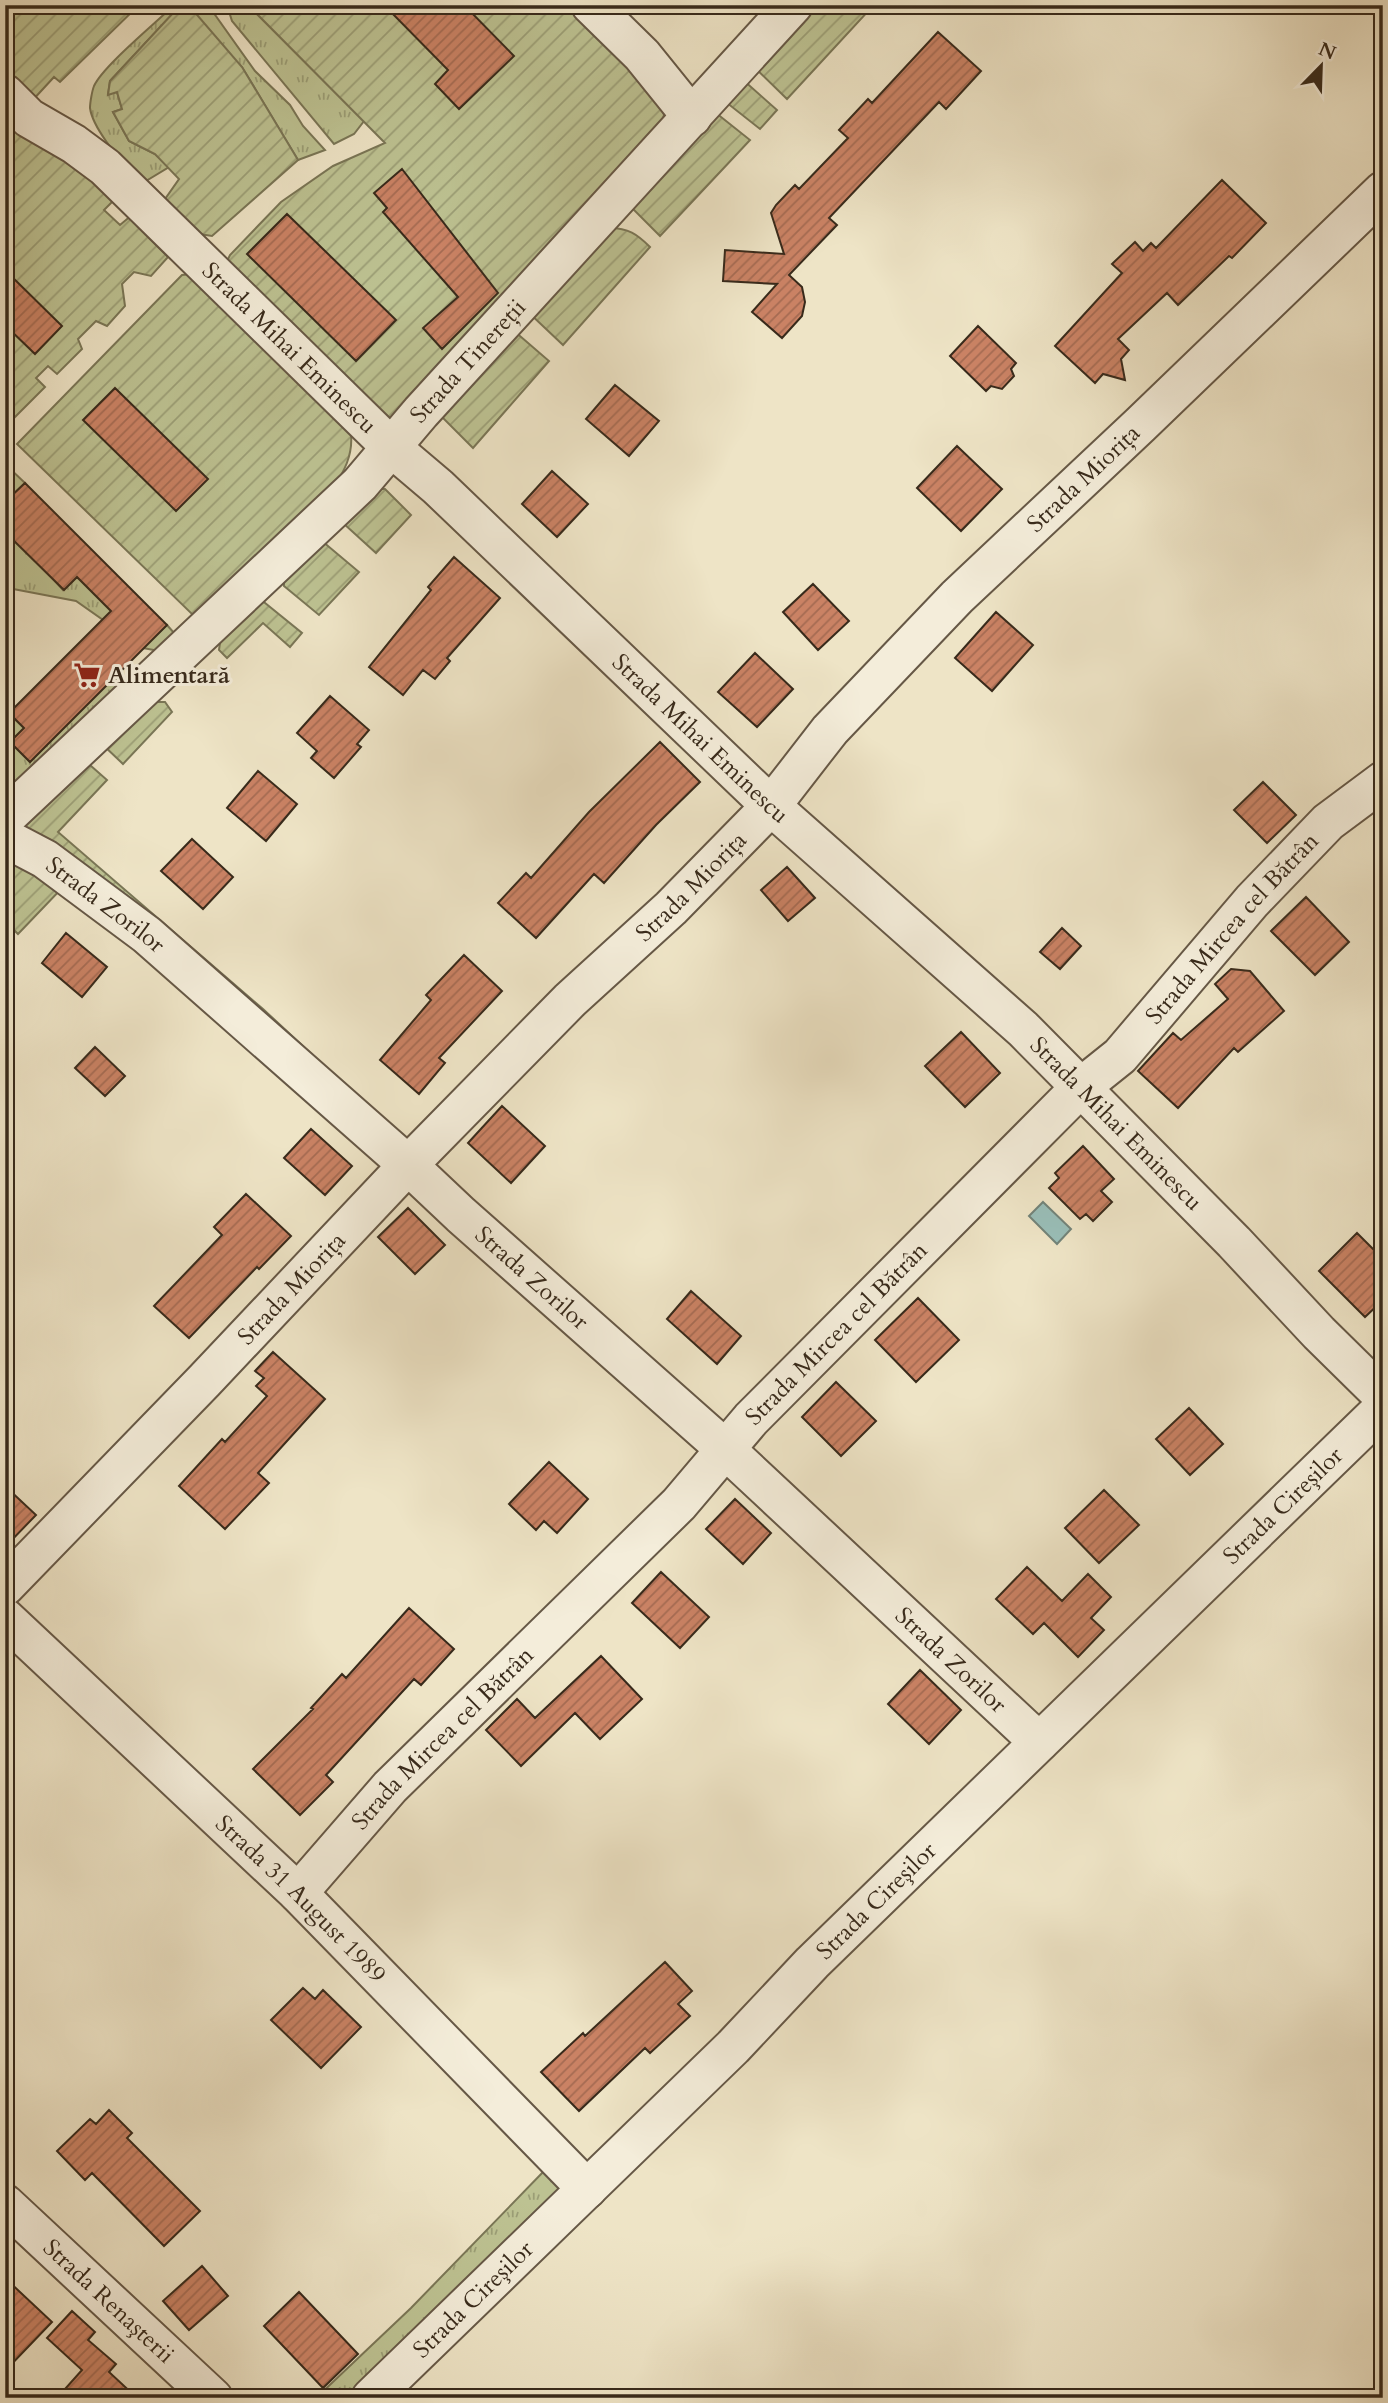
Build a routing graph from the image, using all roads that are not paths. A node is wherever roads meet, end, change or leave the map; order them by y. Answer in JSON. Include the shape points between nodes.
{"nodes":[{"id":1,"x":590,"y":5,"type":"edge"},
{"id":2,"x":793,"y":5,"type":"edge"},
{"id":3,"x":5,"y":94,"type":"edge"},
{"id":4,"x":692,"y":117,"type":"junction"},
{"id":5,"x":1383,"y":191,"type":"edge"},
{"id":6,"x":392,"y":448,"type":"junction"},
{"id":7,"x":1383,"y":781,"type":"edge"},
{"id":8,"x":771,"y":806,"type":"junction"},
{"id":9,"x":5,"y":818,"type":"edge"},
{"id":10,"x":5,"y":838,"type":"edge"},
{"id":11,"x":1080,"y":1088,"type":"junction"},
{"id":12,"x":408,"y":1165,"type":"junction"},
{"id":13,"x":1383,"y":1396,"type":"edge"},
{"id":14,"x":1383,"y":1408,"type":"edge"},
{"id":15,"x":724,"y":1448,"type":"junction"},
{"id":16,"x":5,"y":1586,"type":"edge"},
{"id":17,"x":5,"y":1618,"type":"edge"},
{"id":18,"x":1039,"y":1742,"type":"junction"},
{"id":19,"x":298,"y":1893,"type":"junction"},
{"id":20,"x":587,"y":2189,"type":"junction"},
{"id":21,"x":5,"y":2204,"type":"edge"},
{"id":22,"x":213,"y":2398,"type":"edge"},
{"id":23,"x":372,"y":2398,"type":"edge"}],
"edges":[{"from":1,"to":4,"type":"street","via":[[642,55]]},
{"from":2,"to":4,"type":"street","name":"Strada Tinereţii"},
{"from":3,"to":6,"type":"street","name":"Strada Mihai Eminescu","via":[[29,118],[106,167]]},
{"from":4,"to":6,"type":"street","name":"Strada Tinereţii"},
{"from":5,"to":8,"type":"street","name":"Strada Mioriţa","via":[[957,597],[830,730]]},
{"from":6,"to":8,"type":"street","name":"Strada Mihai Eminescu"},
{"from":6,"to":9,"type":"street","name":"Strada Tinereţii","via":[[351,493]]},
{"from":7,"to":11,"type":"street","name":"Strada Mircea cel Bătrân","via":[[1328,822],[1252,901],[1120,1056]]},
{"from":8,"to":11,"type":"street","name":"Strada Mihai Eminescu","via":[[1023,1029]]},
{"from":8,"to":12,"type":"street","name":"Strada Mioriţa","via":[[671,908],[569,1000]]},
{"from":10,"to":12,"type":"street","name":"Strada Zorilor","via":[[45,859],[147,935]]},
{"from":11,"to":13,"type":"street","name":"Strada Mihai Eminescu"},
{"from":11,"to":15,"type":"street","name":"Strada Mircea cel Bătrân"},
{"from":12,"to":15,"type":"street","name":"Strada Zorilor"},
{"from":12,"to":16,"type":"street","name":"Strada Mioriţa"},
{"from":14,"to":18,"type":"street","name":"Strada Cireşilor"},
{"from":15,"to":18,"type":"street","name":"Strada Zorilor"},
{"from":15,"to":19,"type":"street","name":"Strada Mircea cel Bătrân","via":[[679,1504],[390,1787]]},
{"from":17,"to":19,"type":"street","name":"Strada 31 August 1989"},
{"from":18,"to":20,"type":"street","name":"Strada Cireşilor"},
{"from":19,"to":20,"type":"street","name":"Strada 31 August 1989"},
{"from":20,"to":23,"type":"street","name":"Strada Cireşilor"},
{"from":21,"to":22,"type":"street","name":"Strada Renaşterii"}]}
